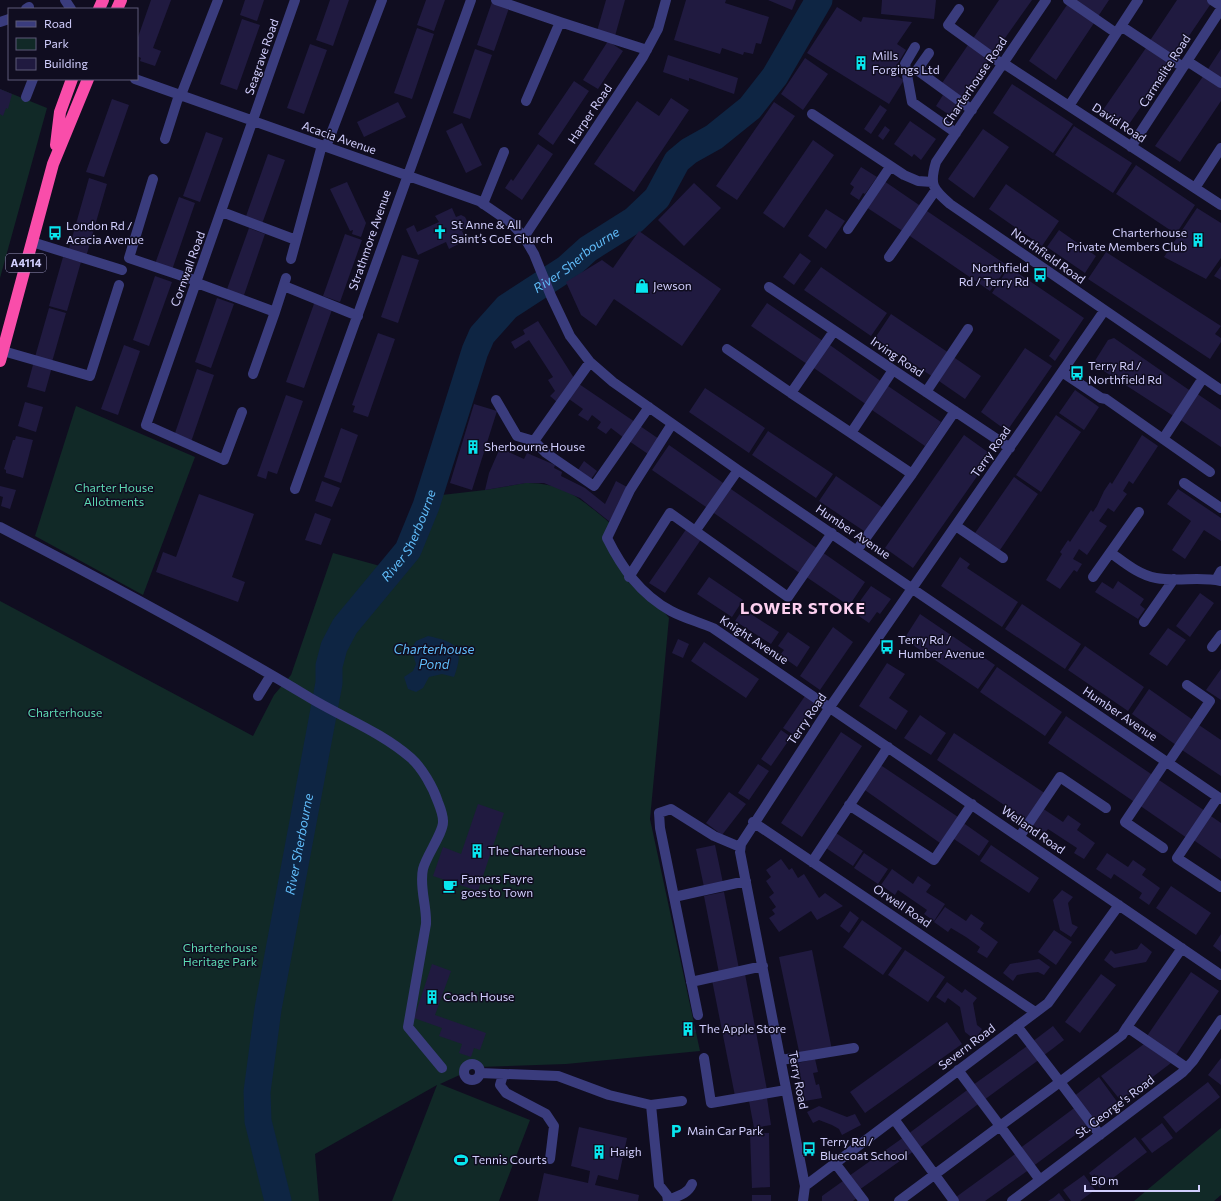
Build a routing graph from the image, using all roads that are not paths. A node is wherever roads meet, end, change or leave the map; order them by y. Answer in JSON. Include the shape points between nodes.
{"nodes":[{"id":1,"x":218,"y":0,"type":"edge"},
{"id":2,"x":295,"y":0,"type":"edge"},
{"id":3,"x":382,"y":0,"type":"edge"},
{"id":4,"x":471,"y":0,"type":"edge"},
{"id":5,"x":496,"y":0,"type":"edge"},
{"id":6,"x":666,"y":0,"type":"edge"},
{"id":7,"x":1068,"y":0,"type":"edge"},
{"id":8,"x":1138,"y":0,"type":"edge"},
{"id":9,"x":1212,"y":0,"type":"edge"},
{"id":10,"x":1044,"y":1,"type":"edge"},
{"id":11,"x":1221,"y":8,"type":"edge"},
{"id":12,"x":959,"y":9,"type":"dead end"},
{"id":13,"x":560,"y":22,"type":"junction"},
{"id":14,"x":1119,"y":30,"type":"junction"},
{"id":15,"x":914,"y":47,"type":"dead end"},
{"id":16,"x":647,"y":50,"type":"junction"},
{"id":17,"x":929,"y":53,"type":"dead end"},
{"id":18,"x":1003,"y":63,"type":"junction"},
{"id":19,"x":1185,"y":64,"type":"junction"},
{"id":20,"x":33,"y":80,"type":"edge"},
{"id":21,"x":67,"y":80,"type":"edge"},
{"id":22,"x":72,"y":80,"type":"edge"},
{"id":23,"x":88,"y":80,"type":"edge"},
{"id":24,"x":138,"y":80,"type":"edge"},
{"id":25,"x":1221,"y":84,"type":"edge"},
{"id":26,"x":180,"y":95,"type":"junction"},
{"id":27,"x":26,"y":97,"type":"dead end"},
{"id":28,"x":526,"y":101,"type":"dead end"},
{"id":29,"x":1069,"y":106,"type":"junction"},
{"id":30,"x":972,"y":110,"type":"junction"},
{"id":31,"x":60,"y":112,"type":"junction"},
{"id":32,"x":812,"y":114,"type":"dead end"},
{"id":33,"x":254,"y":122,"type":"junction"},
{"id":34,"x":956,"y":133,"type":"junction"},
{"id":35,"x":165,"y":139,"type":"dead end"},
{"id":36,"x":324,"y":146,"type":"junction"},
{"id":37,"x":1131,"y":147,"type":"junction"},
{"id":38,"x":1221,"y":148,"type":"edge"},
{"id":39,"x":504,"y":152,"type":"dead end"},
{"id":40,"x":53,"y":164,"type":"junction"},
{"id":41,"x":890,"y":167,"type":"junction"},
{"id":42,"x":407,"y":175,"type":"junction"},
{"id":43,"x":153,"y":179,"type":"dead end"},
{"id":44,"x":934,"y":186,"type":"junction"},
{"id":45,"x":1195,"y":188,"type":"junction"},
{"id":46,"x":483,"y":204,"type":"junction"},
{"id":47,"x":1221,"y":205,"type":"edge"},
{"id":48,"x":222,"y":212,"type":"junction"},
{"id":49,"x":848,"y":230,"type":"dead end"},
{"id":50,"x":524,"y":237,"type":"junction"},
{"id":51,"x":296,"y":240,"type":"junction"},
{"id":52,"x":32,"y":242,"type":"junction"},
{"id":53,"x":889,"y":257,"type":"dead end"},
{"id":54,"x":292,"y":259,"type":"dead end"},
{"id":55,"x":122,"y":270,"type":"dead end"},
{"id":56,"x":197,"y":282,"type":"junction"},
{"id":57,"x":119,"y":285,"type":"dead end"},
{"id":58,"x":769,"y":287,"type":"dead end"},
{"id":59,"x":1104,"y":311,"type":"junction"},
{"id":60,"x":275,"y":312,"type":"junction"},
{"id":61,"x":358,"y":316,"type":"junction"},
{"id":62,"x":968,"y":329,"type":"dead end"},
{"id":63,"x":834,"y":331,"type":"junction"},
{"id":64,"x":727,"y":348,"type":"dead end"},
{"id":65,"x":1,"y":356,"type":"edge"},
{"id":66,"x":590,"y":362,"type":"junction"},
{"id":67,"x":893,"y":370,"type":"junction"},
{"id":68,"x":1062,"y":372,"type":"junction"},
{"id":69,"x":253,"y":374,"type":"dead end"},
{"id":70,"x":1203,"y":378,"type":"junction"},
{"id":71,"x":1221,"y":390,"type":"edge"},
{"id":72,"x":926,"y":392,"type":"junction"},
{"id":73,"x":791,"y":393,"type":"junction"},
{"id":74,"x":496,"y":400,"type":"dead end"},
{"id":75,"x":649,"y":407,"type":"junction"},
{"id":76,"x":955,"y":411,"type":"junction"},
{"id":77,"x":242,"y":412,"type":"dead end"},
{"id":78,"x":672,"y":424,"type":"junction"},
{"id":79,"x":851,"y":433,"type":"junction"},
{"id":80,"x":1163,"y":439,"type":"junction"},
{"id":81,"x":534,"y":441,"type":"junction"},
{"id":82,"x":1010,"y":448,"type":"junction"},
{"id":83,"x":738,"y":470,"type":"junction"},
{"id":84,"x":1210,"y":472,"type":"dead end"},
{"id":85,"x":912,"y":474,"type":"junction"},
{"id":86,"x":1184,"y":483,"type":"dead end"},
{"id":87,"x":295,"y":489,"type":"dead end"},
{"id":88,"x":1221,"y":508,"type":"edge"},
{"id":89,"x":1139,"y":512,"type":"dead end"},
{"id":90,"x":956,"y":526,"type":"junction"},
{"id":91,"x":0,"y":527,"type":"edge"},
{"id":92,"x":696,"y":530,"type":"junction"},
{"id":93,"x":832,"y":533,"type":"junction"},
{"id":94,"x":857,"y":550,"type":"junction"},
{"id":95,"x":1111,"y":553,"type":"junction"},
{"id":96,"x":1003,"y":558,"type":"dead end"},
{"id":97,"x":1221,"y":571,"type":"edge"},
{"id":98,"x":630,"y":577,"type":"junction"},
{"id":99,"x":1093,"y":577,"type":"dead end"},
{"id":100,"x":1174,"y":579,"type":"junction"},
{"id":101,"x":1219,"y":581,"type":"edge"},
{"id":102,"x":913,"y":588,"type":"junction"},
{"id":103,"x":1144,"y":622,"type":"dead end"},
{"id":104,"x":1221,"y":634,"type":"edge"},
{"id":105,"x":1212,"y":647,"type":"dead end"},
{"id":106,"x":271,"y":675,"type":"junction"},
{"id":107,"x":1187,"y":685,"type":"dead end"},
{"id":108,"x":258,"y":696,"type":"dead end"},
{"id":109,"x":830,"y":707,"type":"junction"},
{"id":110,"x":888,"y":747,"type":"junction"},
{"id":111,"x":1167,"y":762,"type":"junction"},
{"id":112,"x":1219,"y":798,"type":"edge"},
{"id":113,"x":849,"y":804,"type":"junction"},
{"id":114,"x":972,"y":804,"type":"junction"},
{"id":115,"x":1106,"y":808,"type":"dead end"},
{"id":116,"x":753,"y":822,"type":"junction"},
{"id":117,"x":1020,"y":836,"type":"junction"},
{"id":118,"x":740,"y":847,"type":"junction"},
{"id":119,"x":1163,"y":848,"type":"dead end"},
{"id":120,"x":812,"y":862,"type":"junction"},
{"id":121,"x":746,"y":881,"type":"junction"},
{"id":122,"x":1221,"y":887,"type":"edge"},
{"id":123,"x":674,"y":897,"type":"junction"},
{"id":124,"x":1119,"y":905,"type":"junction"},
{"id":125,"x":1182,"y":948,"type":"junction"},
{"id":126,"x":763,"y":966,"type":"junction"},
{"id":127,"x":1221,"y":975,"type":"edge"},
{"id":128,"x":692,"y":982,"type":"junction"},
{"id":129,"x":1035,"y":1012,"type":"junction"},
{"id":130,"x":698,"y":1015,"type":"dead end"},
{"id":131,"x":1221,"y":1020,"type":"edge"},
{"id":132,"x":1017,"y":1026,"type":"junction"},
{"id":133,"x":1127,"y":1027,"type":"junction"},
{"id":134,"x":854,"y":1048,"type":"dead end"},
{"id":135,"x":704,"y":1058,"type":"dead end"},
{"id":136,"x":781,"y":1060,"type":"junction"},
{"id":137,"x":442,"y":1068,"type":"dead end"},
{"id":138,"x":1187,"y":1068,"type":"junction"},
{"id":139,"x":958,"y":1070,"type":"junction"},
{"id":140,"x":480,"y":1073,"type":"dead end"},
{"id":141,"x":503,"y":1075,"type":"junction"},
{"id":142,"x":1060,"y":1082,"type":"junction"},
{"id":143,"x":786,"y":1090,"type":"junction"},
{"id":144,"x":682,"y":1101,"type":"dead end"},
{"id":145,"x":651,"y":1105,"type":"junction"},
{"id":146,"x":894,"y":1119,"type":"junction"},
{"id":147,"x":1000,"y":1126,"type":"junction"},
{"id":148,"x":1100,"y":1134,"type":"junction"},
{"id":149,"x":550,"y":1159,"type":"dead end"},
{"id":150,"x":835,"y":1163,"type":"junction"},
{"id":151,"x":934,"y":1175,"type":"junction"},
{"id":152,"x":1040,"y":1180,"type":"junction"},
{"id":153,"x":692,"y":1184,"type":"dead end"},
{"id":154,"x":805,"y":1186,"type":"junction"},
{"id":155,"x":668,"y":1201,"type":"edge"},
{"id":156,"x":803,"y":1201,"type":"edge"},
{"id":157,"x":864,"y":1201,"type":"edge"},
{"id":158,"x":899,"y":1201,"type":"edge"},
{"id":159,"x":954,"y":1201,"type":"edge"},
{"id":160,"x":1012,"y":1201,"type":"edge"}],
"edges":[{"from":1,"to":26,"type":"street"},
{"from":2,"to":33,"type":"street","name":"Seagrave Road"},
{"from":3,"to":36,"type":"street"},
{"from":4,"to":42,"type":"street","name":"Strathmore Avenue"},
{"from":5,"to":13,"type":"street"},
{"from":6,"to":16,"type":"street","name":"Harper Road","via":[[658,29]]},
{"from":7,"to":14,"type":"street"},
{"from":8,"to":14,"type":"street"},
{"from":9,"to":11,"type":"street"},
{"from":10,"to":18,"type":"street","name":"Charterhouse Road"},
{"from":11,"to":19,"type":"street","name":"Carmelite Road"},
{"from":12,"to":18,"type":"street","name":"David Road","via":[[948,25]]},
{"from":13,"to":16,"type":"street"},
{"from":13,"to":28,"type":"street"},
{"from":14,"to":19,"type":"street"},
{"from":14,"to":29,"type":"street"},
{"from":15,"to":34,"type":"street","via":[[905,64],[912,102]]},
{"from":16,"to":50,"type":"street","name":"Harper Road"},
{"from":17,"to":30,"type":"street","via":[[917,70]]},
{"from":18,"to":29,"type":"street","name":"David Road"},
{"from":18,"to":30,"type":"street","name":"Charterhouse Road"},
{"from":19,"to":25,"type":"street"},
{"from":19,"to":37,"type":"street","name":"Carmelite Road"},
{"from":20,"to":27,"type":"street"},
{"from":21,"to":31,"type":"street"},
{"from":22,"to":31,"type":"highway","number":"A4114"},
{"from":23,"to":40,"type":"highway","number":"A4114"},
{"from":24,"to":26,"type":"street","name":"Acacia Avenue"},
{"from":26,"to":33,"type":"street","name":"Acacia Avenue"},
{"from":26,"to":35,"type":"street"},
{"from":29,"to":37,"type":"street","name":"David Road"},
{"from":30,"to":34,"type":"street","name":"Charterhouse Road"},
{"from":31,"to":40,"type":"highway","number":"A4114"},
{"from":32,"to":41,"type":"street"},
{"from":33,"to":36,"type":"street","name":"Acacia Avenue"},
{"from":33,"to":48,"type":"street","name":"Cornwall Road"},
{"from":34,"to":44,"type":"street","name":"Charterhouse Road","via":[[936,162]]},
{"from":36,"to":42,"type":"street","name":"Acacia Avenue"},
{"from":36,"to":51,"type":"street"},
{"from":37,"to":45,"type":"street","name":"David Road"},
{"from":38,"to":45,"type":"street"},
{"from":39,"to":46,"type":"street"},
{"from":40,"to":52,"type":"highway","number":"A4114"},
{"from":41,"to":44,"type":"street"},
{"from":41,"to":49,"type":"street"},
{"from":42,"to":46,"type":"street","name":"Acacia Avenue"},
{"from":42,"to":61,"type":"street","name":"Strathmore Avenue"},
{"from":43,"to":56,"type":"street","via":[[129,258]]},
{"from":44,"to":53,"type":"street"},
{"from":44,"to":59,"type":"street","name":"Northfield Road","via":[[950,204]]},
{"from":45,"to":47,"type":"street","name":"David Road"},
{"from":46,"to":50,"type":"street","name":"Acacia Avenue","via":[[511,223]]},
{"from":48,"to":51,"type":"street"},
{"from":48,"to":56,"type":"street","name":"Cornwall Road"},
{"from":50,"to":66,"type":"street","name":"Humber Avenue","via":[[570,336]]},
{"from":51,"to":54,"type":"street"},
{"from":52,"to":55,"type":"street"},
{"from":52,"to":65,"type":"highway","number":"A4114"},
{"from":56,"to":60,"type":"street"},
{"from":56,"to":77,"type":"street","name":"Cornwall Road","via":[[146,425],[224,460]]},
{"from":57,"to":65,"type":"street","via":[[90,376]]},
{"from":58,"to":63,"type":"street","name":"Irving Road"},
{"from":59,"to":68,"type":"street","name":"Terry Road"},
{"from":59,"to":70,"type":"street","name":"Northfield Road"},
{"from":60,"to":61,"type":"street","via":[[285,282]]},
{"from":60,"to":69,"type":"street"},
{"from":61,"to":87,"type":"street","name":"Strathmore Avenue"},
{"from":62,"to":72,"type":"street"},
{"from":63,"to":67,"type":"street","name":"Irving Road"},
{"from":63,"to":73,"type":"street"},
{"from":64,"to":73,"type":"street"},
{"from":66,"to":75,"type":"street","name":"Humber Avenue"},
{"from":66,"to":81,"type":"street"},
{"from":67,"to":72,"type":"street","name":"Irving Road"},
{"from":67,"to":79,"type":"street"},
{"from":68,"to":80,"type":"street"},
{"from":68,"to":82,"type":"street","name":"Terry Road"},
{"from":70,"to":71,"type":"street","name":"Northfield Road"},
{"from":70,"to":80,"type":"street"},
{"from":72,"to":76,"type":"street","name":"Irving Road"},
{"from":73,"to":79,"type":"street"},
{"from":74,"to":81,"type":"street","via":[[517,436]]},
{"from":75,"to":78,"type":"street","name":"Humber Avenue"},
{"from":75,"to":81,"type":"street","via":[[594,486],[546,453]]},
{"from":76,"to":82,"type":"street","name":"Irving Road"},
{"from":76,"to":85,"type":"street"},
{"from":78,"to":83,"type":"street","name":"Humber Avenue"},
{"from":78,"to":98,"type":"street","name":"Knight Avenue","via":[[630,490],[607,538]]},
{"from":79,"to":85,"type":"street"},
{"from":80,"to":84,"type":"street"},
{"from":82,"to":90,"type":"street","name":"Terry Road"},
{"from":83,"to":92,"type":"street"},
{"from":83,"to":93,"type":"street","name":"Humber Avenue"},
{"from":85,"to":94,"type":"street"},
{"from":86,"to":88,"type":"street"},
{"from":89,"to":95,"type":"street"},
{"from":90,"to":96,"type":"street"},
{"from":90,"to":102,"type":"street","name":"Terry Road"},
{"from":91,"to":106,"type":"street"},
{"from":92,"to":93,"type":"street","via":[[788,597]]},
{"from":92,"to":98,"type":"street","via":[[670,513]]},
{"from":93,"to":94,"type":"street","name":"Humber Avenue"},
{"from":94,"to":102,"type":"street","name":"Humber Avenue"},
{"from":95,"to":99,"type":"street"},
{"from":95,"to":100,"type":"street","via":[[1142,574]]},
{"from":97,"to":101,"type":"street"},
{"from":98,"to":109,"type":"street","name":"Knight Avenue","via":[[648,595],[670,611],[714,628]]},
{"from":100,"to":101,"type":"street"},
{"from":100,"to":103,"type":"street"},
{"from":102,"to":109,"type":"street","name":"Terry Road"},
{"from":102,"to":111,"type":"street","name":"Humber Avenue"},
{"from":104,"to":105,"type":"street"},
{"from":106,"to":108,"type":"street"},
{"from":106,"to":137,"type":"street","via":[[348,717],[410,757],[422,770],[438,800],[443,822],[423,868],[426,924],[408,1027]]},
{"from":107,"to":111,"type":"street","via":[[1210,701]]},
{"from":109,"to":110,"type":"street","name":"Welland Road"},
{"from":109,"to":116,"type":"street","name":"Terry Road"},
{"from":110,"to":113,"type":"street"},
{"from":110,"to":114,"type":"street","name":"Welland Road"},
{"from":111,"to":112,"type":"street","name":"Humber Avenue"},
{"from":111,"to":119,"type":"street","via":[[1124,822]]},
{"from":112,"to":122,"type":"street","via":[[1177,858]]},
{"from":113,"to":114,"type":"street","via":[[934,860]]},
{"from":113,"to":120,"type":"street"},
{"from":114,"to":117,"type":"street","name":"Welland Road"},
{"from":115,"to":117,"type":"street","via":[[1060,777]]},
{"from":116,"to":118,"type":"street","name":"Terry Road"},
{"from":116,"to":120,"type":"street","name":"Orwell Road"},
{"from":117,"to":124,"type":"street","name":"Welland Road"},
{"from":118,"to":121,"type":"street","name":"Terry Road"},
{"from":118,"to":123,"type":"street","via":[[714,836],[671,809],[659,813]]},
{"from":120,"to":129,"type":"street","name":"Orwell Road"},
{"from":121,"to":123,"type":"street"},
{"from":121,"to":126,"type":"street","name":"Terry Road"},
{"from":123,"to":128,"type":"street"},
{"from":124,"to":125,"type":"street","name":"Welland Road"},
{"from":124,"to":129,"type":"street","name":"Severn Road","via":[[1048,1003]]},
{"from":125,"to":127,"type":"street","name":"Welland Road"},
{"from":125,"to":133,"type":"street"},
{"from":126,"to":128,"type":"street"},
{"from":126,"to":136,"type":"street","name":"Terry Road"},
{"from":128,"to":130,"type":"street"},
{"from":129,"to":132,"type":"street","name":"Severn Road"},
{"from":131,"to":138,"type":"street","name":"St. George's Road"},
{"from":132,"to":139,"type":"street","name":"Severn Road"},
{"from":132,"to":142,"type":"street"},
{"from":133,"to":138,"type":"street"},
{"from":133,"to":142,"type":"street","via":[[1122,1035]]},
{"from":134,"to":136,"type":"street"},
{"from":135,"to":143,"type":"street","via":[[711,1103]]},
{"from":136,"to":143,"type":"street","name":"Terry Road"},
{"from":138,"to":148,"type":"street","name":"St. George's Road"},
{"from":139,"to":146,"type":"street","name":"Severn Road"},
{"from":139,"to":147,"type":"street"},
{"from":140,"to":141,"type":"street"},
{"from":141,"to":145,"type":"street","via":[[558,1076],[609,1095]]},
{"from":141,"to":149,"type":"street","via":[[500,1085],[506,1093],[546,1114],[554,1126]]},
{"from":142,"to":147,"type":"street"},
{"from":142,"to":148,"type":"street"},
{"from":143,"to":154,"type":"street","name":"Terry Road"},
{"from":144,"to":145,"type":"street"},
{"from":145,"to":155,"type":"street","via":[[660,1186],[667,1194]]},
{"from":146,"to":150,"type":"street","name":"Severn Road"},
{"from":146,"to":151,"type":"street"},
{"from":147,"to":151,"type":"street"},
{"from":147,"to":152,"type":"street"},
{"from":148,"to":152,"type":"street","name":"St. George's Road"},
{"from":150,"to":154,"type":"street","name":"Severn Road"},
{"from":150,"to":157,"type":"street"},
{"from":151,"to":158,"type":"street"},
{"from":151,"to":159,"type":"street"},
{"from":152,"to":160,"type":"street","name":"St. George's Road"},
{"from":153,"to":155,"type":"street","via":[[690,1190]]},
{"from":154,"to":156,"type":"street","name":"Terry Road"}]}
